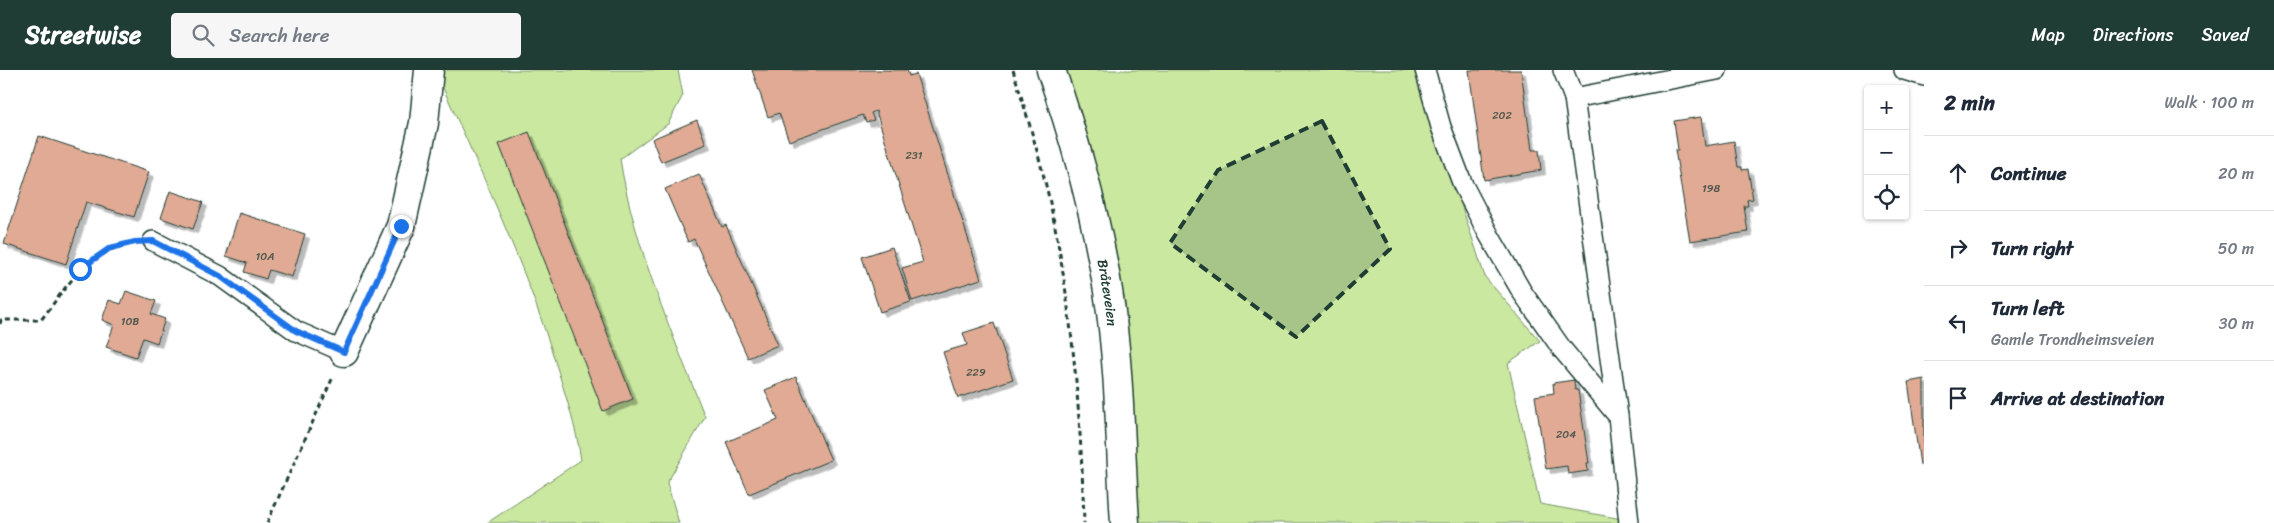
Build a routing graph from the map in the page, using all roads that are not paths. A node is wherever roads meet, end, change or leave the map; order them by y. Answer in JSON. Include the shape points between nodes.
{"nodes":[{"id":1,"x":429,"y":70,"type":"edge"},
{"id":2,"x":1051,"y":70,"type":"edge"},
{"id":3,"x":1425,"y":70,"type":"edge"},
{"id":4,"x":1563,"y":70,"type":"edge"},
{"id":5,"x":1718,"y":70,"type":"edge"},
{"id":6,"x":1904,"y":70,"type":"edge"},
{"id":7,"x":1924,"y":76,"type":"edge"},
{"id":8,"x":1574,"y":98,"type":"junction"},
{"id":9,"x":153,"y":241,"type":"road end"},
{"id":10,"x":344,"y":352,"type":"joint"},
{"id":11,"x":1618,"y":416,"type":"junction"},
{"id":12,"x":1125,"y":523,"type":"edge"},
{"id":13,"x":1629,"y":523,"type":"edge"}],
"edges":[{"from":1,"to":10,"type":"main road","via":[[424,123],[401,226]]},
{"from":2,"to":12,"type":"main road","name":"Bråteveien","via":[[1088,193],[1108,292]]},
{"from":3,"to":11,"type":"lane","via":[[1441,127],[1463,185],[1489,235],[1522,292],[1556,341]]},
{"from":4,"to":8,"type":"lane"},
{"from":5,"to":8,"type":"lane"},
{"from":6,"to":7,"type":"lane"},
{"from":8,"to":11,"type":"lane"},
{"from":9,"to":10,"type":"lane","via":[[220,276],[296,331]]},
{"from":11,"to":13,"type":"lane"}]}
